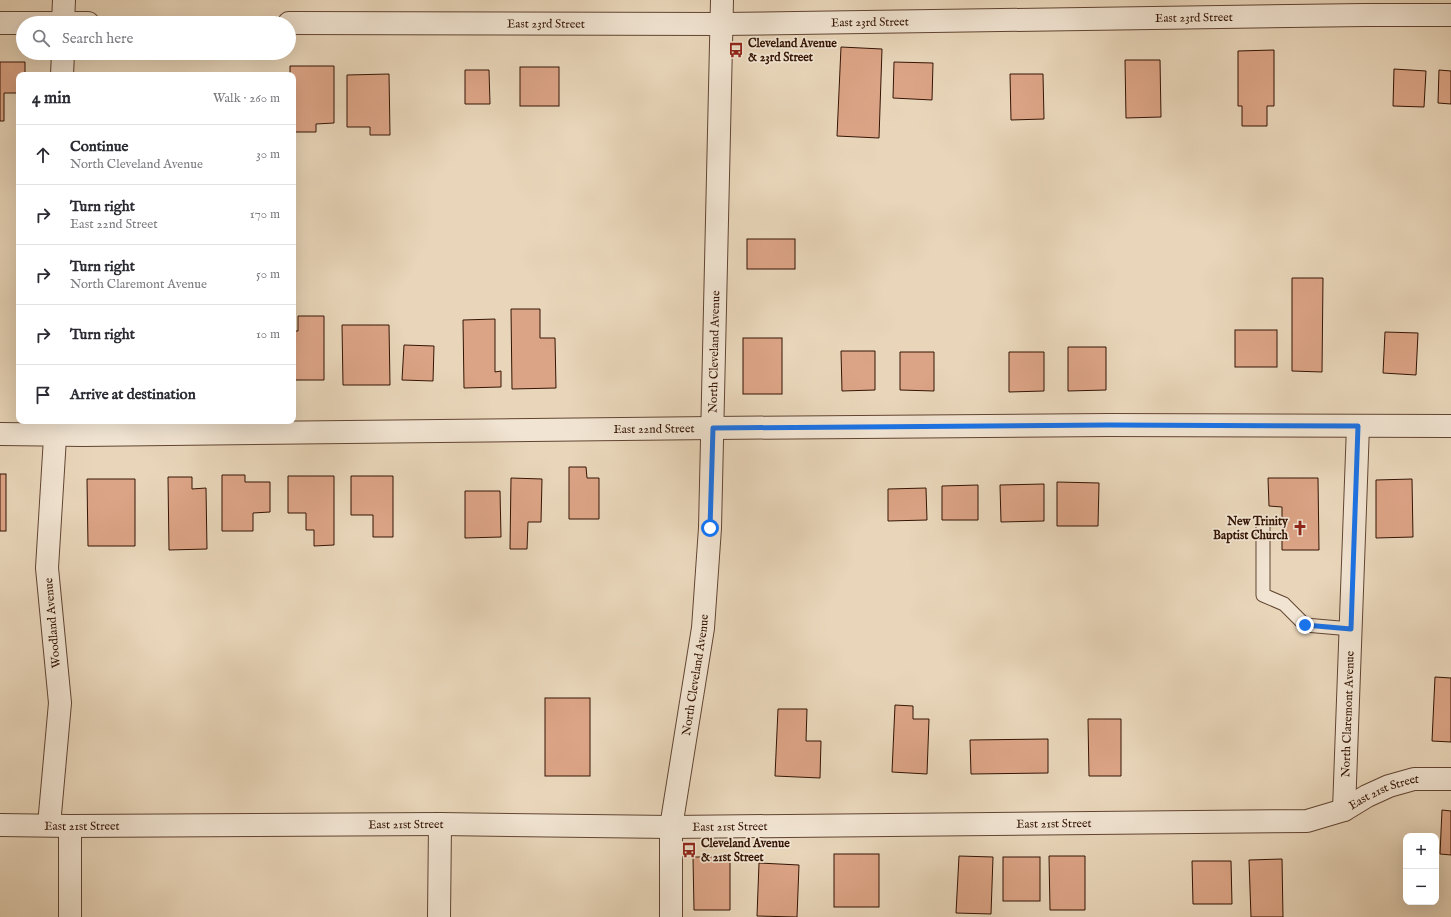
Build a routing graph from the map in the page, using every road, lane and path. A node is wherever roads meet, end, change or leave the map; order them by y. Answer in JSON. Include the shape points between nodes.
{"nodes":[{"id":1,"x":64,"y":0,"type":"edge"},
{"id":2,"x":722,"y":0,"type":"edge"},
{"id":3,"x":1365,"y":8,"type":"edge"},
{"id":4,"x":1451,"y":15,"type":"edge"},
{"id":5,"x":63,"y":16,"type":"edge"},
{"id":6,"x":0,"y":23,"type":"edge"},
{"id":7,"x":16,"y":23,"type":"edge"},
{"id":8,"x":296,"y":23,"type":"edge"},
{"id":9,"x":722,"y":24,"type":"junction"},
{"id":10,"x":63,"y":60,"type":"edge"},
{"id":11,"x":62,"y":72,"type":"edge"},
{"id":12,"x":1358,"y":426,"type":"junction"},
{"id":13,"x":1451,"y":426,"type":"edge"},
{"id":14,"x":56,"y":428,"type":"edge"},
{"id":15,"x":713,"y":428,"type":"junction"},
{"id":16,"x":0,"y":434,"type":"edge"},
{"id":17,"x":1263,"y":526,"type":"dead end"},
{"id":18,"x":1351,"y":629,"type":"junction"},
{"id":19,"x":1451,"y":779,"type":"edge"},
{"id":20,"x":1344,"y":810,"type":"junction"},
{"id":21,"x":440,"y":824,"type":"junction"},
{"id":22,"x":0,"y":825,"type":"edge"},
{"id":23,"x":60,"y":825,"type":"junction"},
{"id":24,"x":671,"y":827,"type":"junction"},
{"id":25,"x":70,"y":917,"type":"edge"},
{"id":26,"x":440,"y":917,"type":"edge"},
{"id":27,"x":670,"y":917,"type":"edge"}],
"edges":[{"from":1,"to":5,"type":"street"},
{"from":2,"to":9,"type":"street","name":"North Cleveland Avenue"},
{"from":3,"to":4,"type":"street","name":"East 23rd Street"},
{"from":3,"to":9,"type":"street","name":"East 23rd Street"},
{"from":6,"to":7,"type":"street"},
{"from":8,"to":9,"type":"street","name":"East 23rd Street"},
{"from":9,"to":15,"type":"street","name":"North Cleveland Avenue"},
{"from":10,"to":11,"type":"street"},
{"from":12,"to":13,"type":"street","name":"East 22nd Street"},
{"from":12,"to":15,"type":"street","name":"East 22nd Street"},
{"from":12,"to":18,"type":"street","name":"North Claremont Avenue"},
{"from":14,"to":15,"type":"street","name":"East 22nd Street"},
{"from":14,"to":16,"type":"street","name":"East 22nd Street"},
{"from":14,"to":23,"type":"street","name":"Woodland Avenue","via":[[47,568],[60,703]]},
{"from":15,"to":24,"type":"street","name":"North Cleveland Avenue","via":[[703,628]]},
{"from":17,"to":18,"type":"lane","via":[[1263,595],[1284,604],[1305,625]]},
{"from":18,"to":20,"type":"street","name":"North Claremont Avenue"},
{"from":19,"to":20,"type":"street","name":"East 21st Street","via":[[1414,779],[1389,786]]},
{"from":20,"to":24,"type":"street","name":"East 21st Street","via":[[1307,821]]},
{"from":21,"to":23,"type":"street","name":"East 21st Street"},
{"from":21,"to":24,"type":"street","name":"East 21st Street"},
{"from":21,"to":26,"type":"street"},
{"from":22,"to":23,"type":"street","name":"East 21st Street"},
{"from":23,"to":25,"type":"street","name":"Woodland Avenue"},
{"from":24,"to":27,"type":"street","name":"North Cleveland Avenue"}]}
